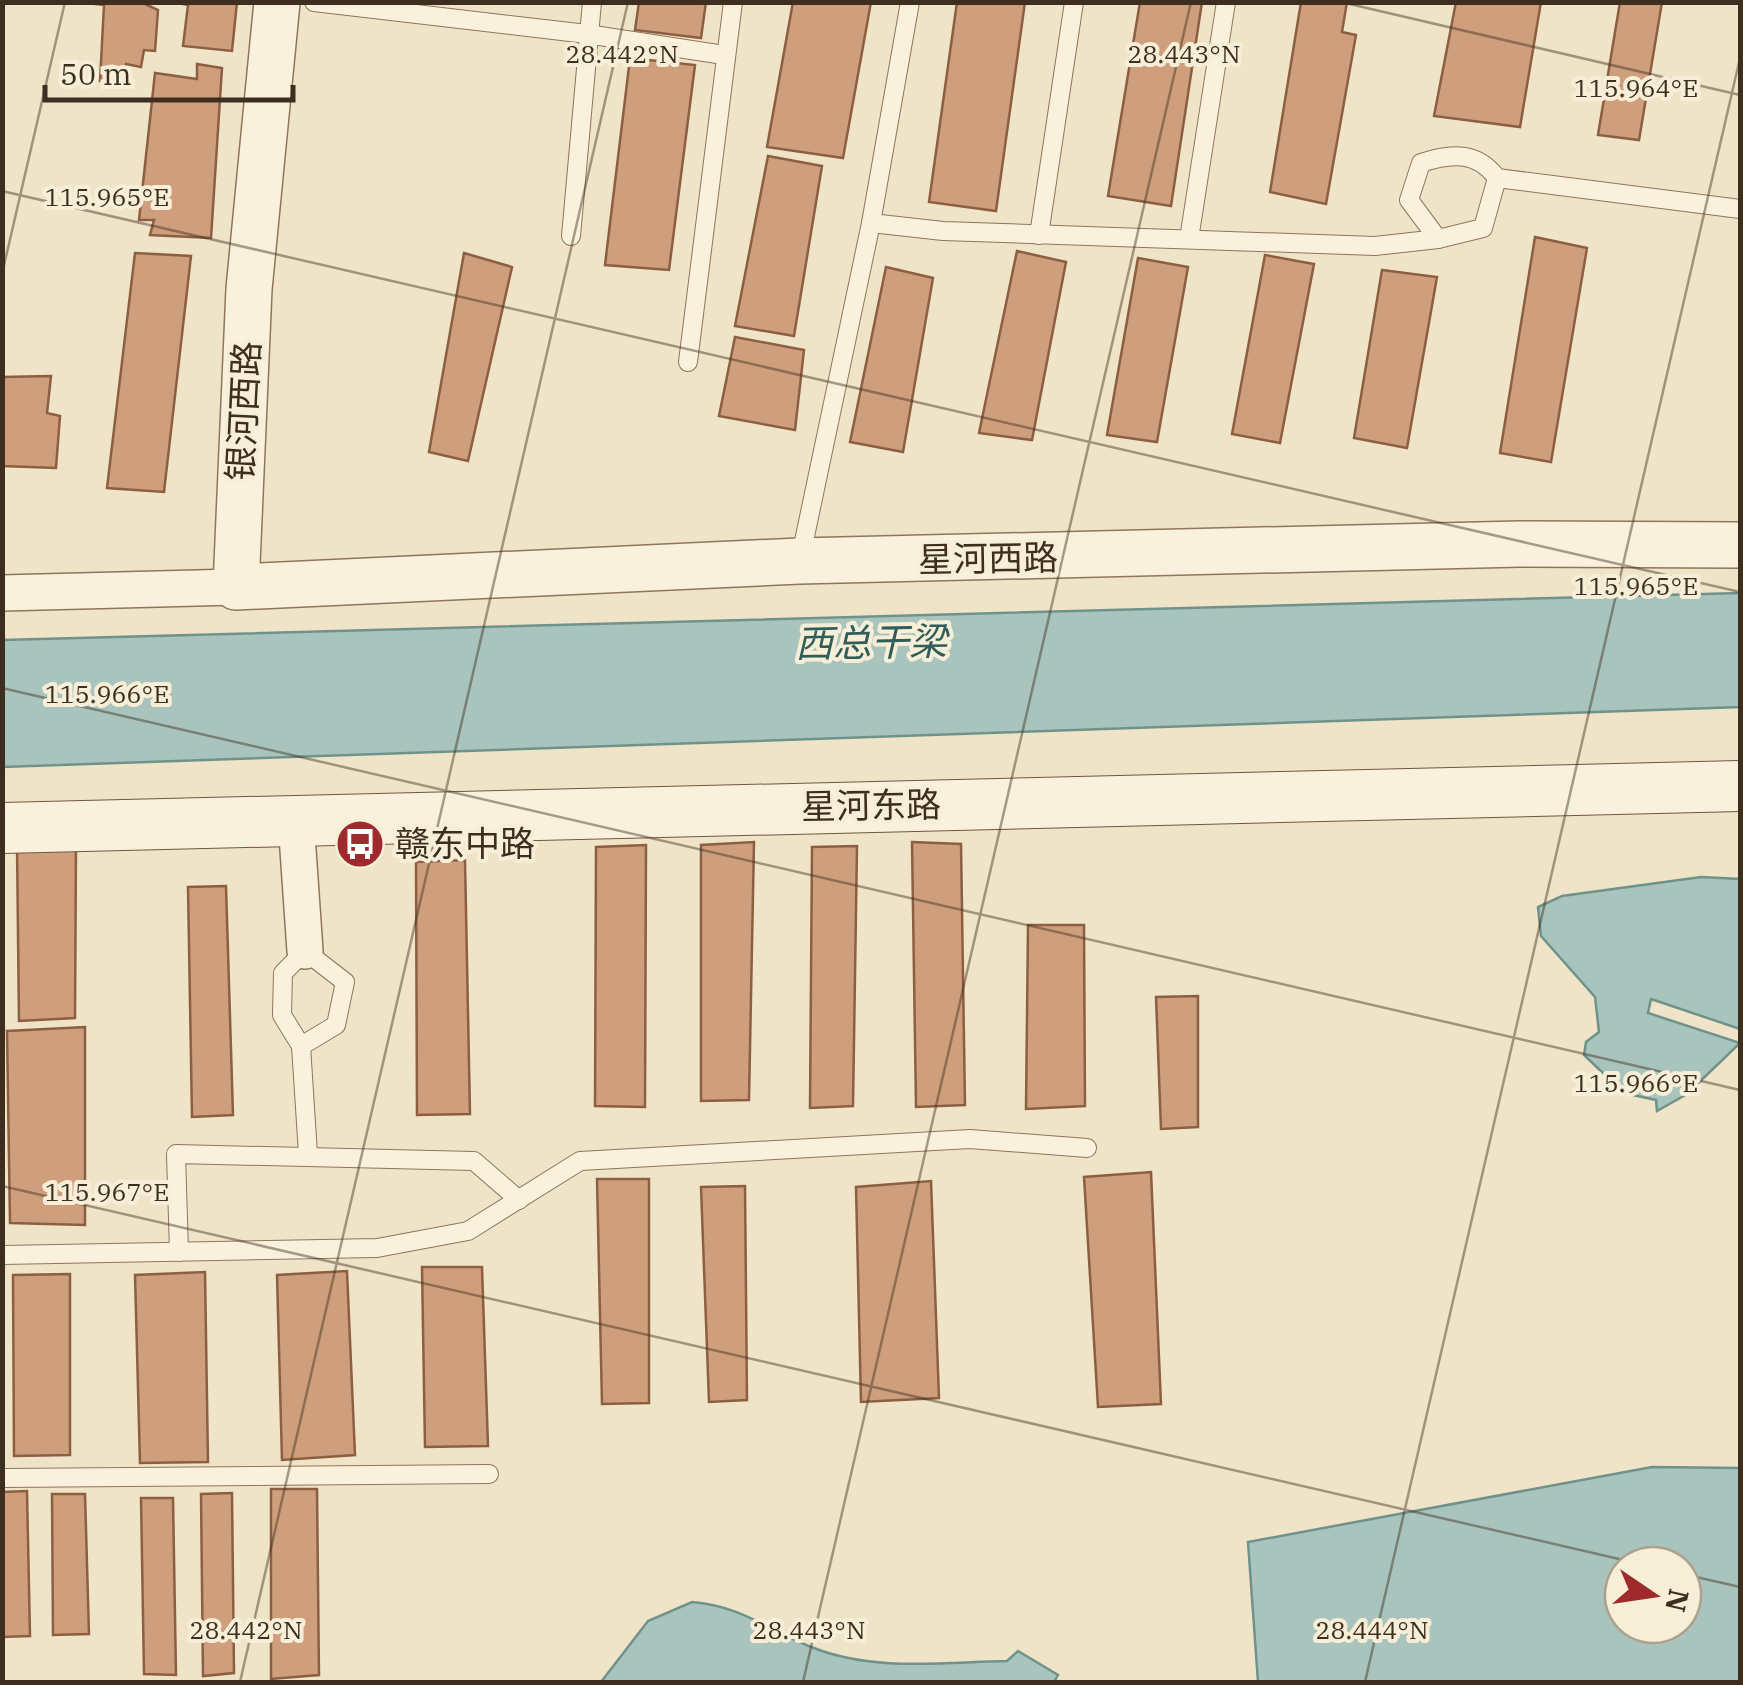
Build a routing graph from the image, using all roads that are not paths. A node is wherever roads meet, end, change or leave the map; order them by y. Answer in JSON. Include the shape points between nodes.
{"nodes":[{"id":1,"x":277,"y":2,"type":"edge"},
{"id":2,"x":314,"y":2,"type":"edge"},
{"id":3,"x":592,"y":2,"type":"edge"},
{"id":4,"x":733,"y":2,"type":"edge"},
{"id":5,"x":910,"y":2,"type":"edge"},
{"id":6,"x":1074,"y":2,"type":"edge"},
{"id":7,"x":1226,"y":2,"type":"edge"},
{"id":8,"x":588,"y":34,"type":"junction"},
{"id":9,"x":724,"y":55,"type":"junction"},
{"id":10,"x":1497,"y":178,"type":"junction"},
{"id":11,"x":1740,"y":208,"type":"edge"},
{"id":12,"x":871,"y":223,"type":"junction"},
{"id":13,"x":1038,"y":234,"type":"junction"},
{"id":14,"x":570,"y":236,"type":"dead end"},
{"id":15,"x":1438,"y":239,"type":"junction"},
{"id":16,"x":1189,"y":240,"type":"junction"},
{"id":17,"x":688,"y":362,"type":"dead end"},
{"id":18,"x":1740,"y":545,"type":"edge"},
{"id":19,"x":800,"y":561,"type":"junction"},
{"id":20,"x":236,"y":587,"type":"junction"},
{"id":21,"x":2,"y":592,"type":"edge"},
{"id":22,"x":1740,"y":786,"type":"edge"},
{"id":23,"x":296,"y":821,"type":"junction"},
{"id":24,"x":2,"y":828,"type":"edge"},
{"id":25,"x":305,"y":951,"type":"junction"},
{"id":26,"x":301,"y":1046,"type":"junction"},
{"id":27,"x":1087,"y":1148,"type":"dead end"},
{"id":28,"x":308,"y":1154,"type":"junction"},
{"id":29,"x":519,"y":1200,"type":"junction"},
{"id":30,"x":179,"y":1252,"type":"junction"},
{"id":31,"x":2,"y":1255,"type":"edge"},
{"id":32,"x":489,"y":1474,"type":"dead end"},
{"id":33,"x":2,"y":1478,"type":"edge"}],
"edges":[{"from":1,"to":20,"type":"street","name":"银河西路","via":[[250,289]]},
{"from":2,"to":8,"type":"lane"},
{"from":3,"to":8,"type":"lane"},
{"from":4,"to":9,"type":"lane"},
{"from":5,"to":12,"type":"lane"},
{"from":6,"to":13,"type":"lane"},
{"from":7,"to":16,"type":"lane"},
{"from":8,"to":9,"type":"lane"},
{"from":8,"to":14,"type":"lane"},
{"from":9,"to":17,"type":"lane"},
{"from":10,"to":11,"type":"lane"},
{"from":10,"to":15,"type":"lane","via":[[1483,228]]},
{"from":10,"to":15,"type":"lane","via":[[1485,162],[1450,154],[1421,163],[1410,200]]},
{"from":12,"to":13,"type":"lane"},
{"from":12,"to":19,"type":"lane"},
{"from":13,"to":16,"type":"lane"},
{"from":15,"to":16,"type":"lane","via":[[1375,246]]},
{"from":18,"to":19,"type":"street","name":"星河西路"},
{"from":19,"to":20,"type":"street","name":"星河西路"},
{"from":20,"to":21,"type":"street"},
{"from":22,"to":23,"type":"main road","name":"星河东路"},
{"from":23,"to":24,"type":"main road","name":"星河东路"},
{"from":23,"to":25,"type":"street"},
{"from":25,"to":26,"type":"lane","via":[[283,973],[282,1016]]},
{"from":25,"to":26,"type":"lane","via":[[346,982],[336,1025]]},
{"from":26,"to":28,"type":"lane"},
{"from":27,"to":29,"type":"lane","via":[[970,1140],[580,1161]]},
{"from":28,"to":29,"type":"lane","via":[[474,1161]]},
{"from":28,"to":30,"type":"lane","via":[[176,1154]]},
{"from":29,"to":30,"type":"lane","via":[[468,1232],[377,1248]]},
{"from":30,"to":31,"type":"lane"},
{"from":32,"to":33,"type":"lane"}]}
